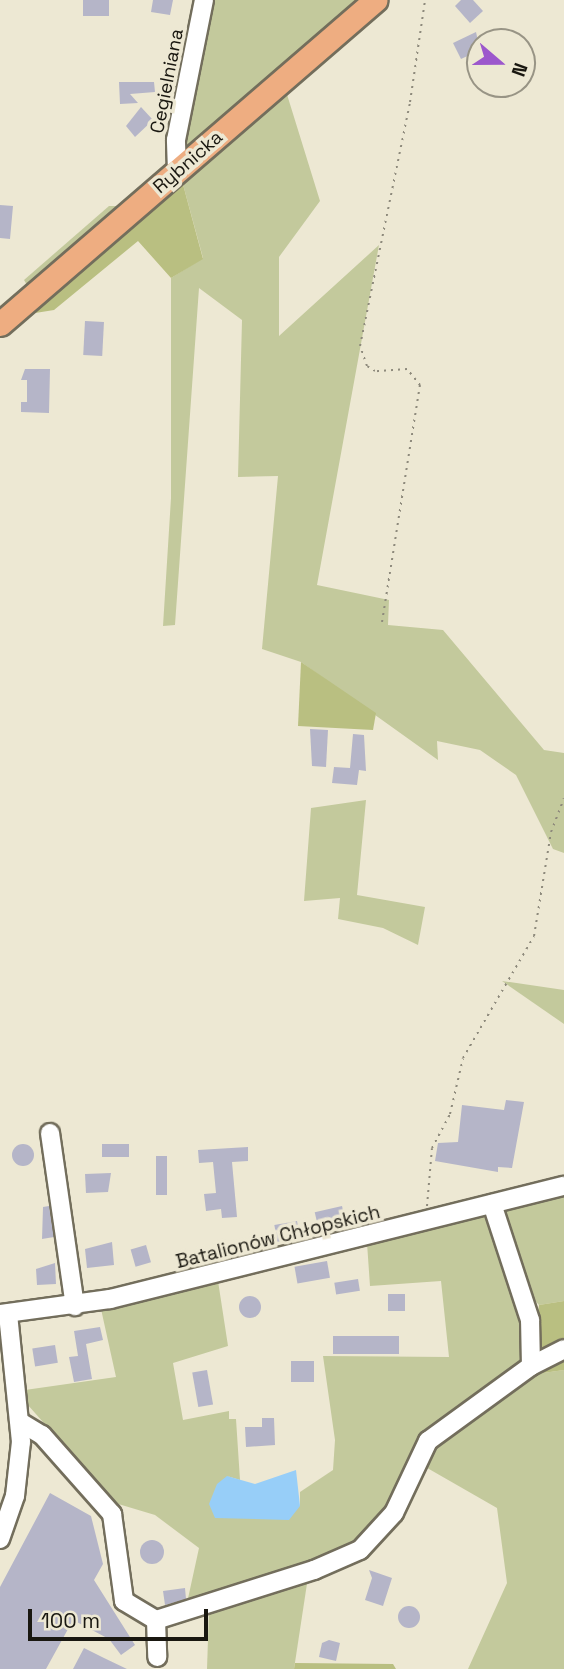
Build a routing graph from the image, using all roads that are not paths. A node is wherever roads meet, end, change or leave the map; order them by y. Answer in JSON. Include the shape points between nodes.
{"nodes":[{"id":1,"x":204,"y":0,"type":"edge"},
{"id":2,"x":375,"y":0,"type":"edge"},
{"id":3,"x":177,"y":171,"type":"junction"},
{"id":4,"x":0,"y":324,"type":"edge"},
{"id":5,"x":50,"y":1133,"type":"dead end"},
{"id":6,"x":564,"y":1186,"type":"edge"},
{"id":7,"x":492,"y":1204,"type":"junction"},
{"id":8,"x":75,"y":1306,"type":"junction"},
{"id":9,"x":4,"y":1314,"type":"edge"},
{"id":10,"x":564,"y":1349,"type":"edge"},
{"id":11,"x":531,"y":1366,"type":"junction"},
{"id":12,"x":20,"y":1422,"type":"junction"},
{"id":13,"x":0,"y":1539,"type":"edge"},
{"id":14,"x":156,"y":1620,"type":"junction"},
{"id":15,"x":158,"y":1657,"type":"dead end"}],
"edges":[{"from":1,"to":3,"type":"street","name":"Cegielniana","via":[[176,140]]},
{"from":2,"to":3,"type":"main road","name":"Rybnicka"},
{"from":3,"to":4,"type":"main road","name":"Rybnicka"},
{"from":5,"to":8,"type":"street"},
{"from":6,"to":7,"type":"street","name":"Batalionów Chłopskich"},
{"from":7,"to":8,"type":"street","name":"Batalionów Chłopskich"},
{"from":7,"to":11,"type":"street","via":[[530,1320]]},
{"from":8,"to":9,"type":"street","name":"Batalionów Chłopskich"},
{"from":9,"to":12,"type":"street"},
{"from":10,"to":11,"type":"street"},
{"from":11,"to":14,"type":"street","via":[[428,1441],[394,1513],[360,1550],[314,1570]]},
{"from":12,"to":13,"type":"street","via":[[17,1483]]},
{"from":12,"to":14,"type":"street","via":[[42,1435],[112,1514],[124,1601]]},
{"from":14,"to":15,"type":"street"}]}
